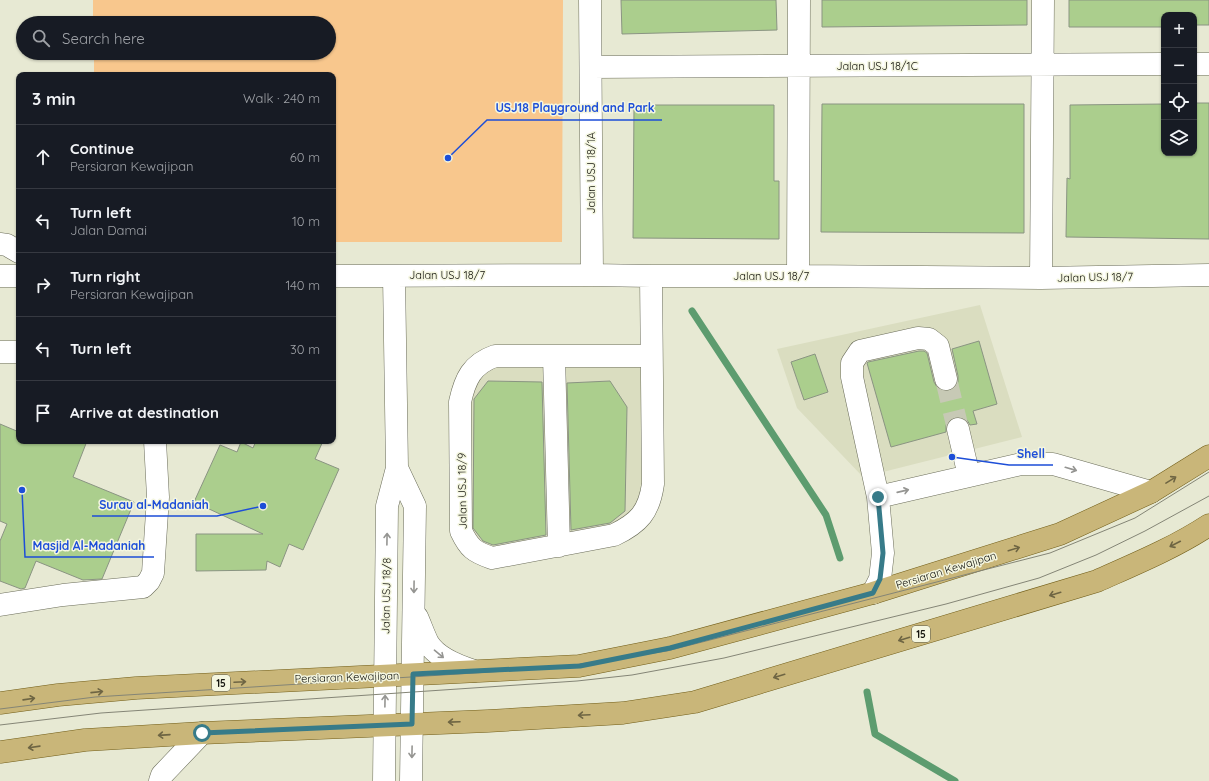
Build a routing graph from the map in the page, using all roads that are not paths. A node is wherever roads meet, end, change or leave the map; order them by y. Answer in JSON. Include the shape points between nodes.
{"nodes":[{"id":1,"x":590,"y":0,"type":"edge"},
{"id":2,"x":799,"y":0,"type":"edge"},
{"id":3,"x":1043,"y":0,"type":"edge"},
{"id":4,"x":1161,"y":64,"type":"edge"},
{"id":5,"x":1197,"y":64,"type":"edge"},
{"id":6,"x":1209,"y":64,"type":"edge"},
{"id":7,"x":1043,"y":65,"type":"junction"},
{"id":8,"x":799,"y":66,"type":"junction"},
{"id":9,"x":590,"y":67,"type":"junction"},
{"id":10,"x":0,"y":244,"type":"edge"},
{"id":11,"x":16,"y":250,"type":"edge"},
{"id":12,"x":592,"y":275,"type":"junction"},
{"id":13,"x":1209,"y":275,"type":"edge"},
{"id":14,"x":0,"y":276,"type":"edge"},
{"id":15,"x":16,"y":276,"type":"edge"},
{"id":16,"x":336,"y":276,"type":"edge"},
{"id":17,"x":394,"y":276,"type":"junction"},
{"id":18,"x":651,"y":276,"type":"junction"},
{"id":19,"x":798,"y":276,"type":"junction"},
{"id":20,"x":1041,"y":278,"type":"junction"},
{"id":21,"x":0,"y":352,"type":"edge"},
{"id":22,"x":16,"y":352,"type":"edge"},
{"id":23,"x":554,"y":356,"type":"junction"},
{"id":24,"x":651,"y":356,"type":"junction"},
{"id":25,"x":946,"y":380,"type":"tunnel mouth"},
{"id":26,"x":958,"y":429,"type":"tunnel mouth"},
{"id":27,"x":155,"y":444,"type":"edge"},
{"id":28,"x":1209,"y":456,"type":"edge"},
{"id":29,"x":397,"y":468,"type":"junction"},
{"id":30,"x":969,"y":476,"type":"junction"},
{"id":31,"x":1152,"y":492,"type":"junction"},
{"id":32,"x":878,"y":497,"type":"junction"},
{"id":33,"x":1205,"y":531,"type":"edge"},
{"id":34,"x":559,"y":546,"type":"junction"},
{"id":35,"x":873,"y":593,"type":"junction"},
{"id":36,"x":0,"y":605,"type":"edge"},
{"id":37,"x":414,"y":608,"type":"junction"},
{"id":38,"x":474,"y":671,"type":"junction"},
{"id":39,"x":413,"y":674,"type":"junction"},
{"id":40,"x":385,"y":676,"type":"junction"},
{"id":41,"x":0,"y":703,"type":"edge"},
{"id":42,"x":412,"y":724,"type":"junction"},
{"id":43,"x":384,"y":726,"type":"junction"},
{"id":44,"x":202,"y":733,"type":"junction"},
{"id":45,"x":0,"y":752,"type":"edge"},
{"id":46,"x":160,"y":781,"type":"edge"},
{"id":47,"x":384,"y":781,"type":"edge"},
{"id":48,"x":411,"y":781,"type":"edge"}],
"edges":[{"from":1,"to":9,"type":"street","name":"Jalan USJ 18/1A"},
{"from":2,"to":8,"type":"street"},
{"from":3,"to":7,"type":"street"},
{"from":4,"to":7,"type":"street","name":"Jalan USJ 18/1C"},
{"from":5,"to":6,"type":"street"},
{"from":7,"to":8,"type":"street","name":"Jalan USJ 18/1C"},
{"from":7,"to":20,"type":"street"},
{"from":8,"to":9,"type":"street","name":"Jalan USJ 18/1C"},
{"from":8,"to":19,"type":"street"},
{"from":9,"to":12,"type":"street","name":"Jalan USJ 18/1A"},
{"from":10,"to":11,"type":"street"},
{"from":12,"to":17,"type":"street","name":"Jalan USJ 18/7"},
{"from":12,"to":18,"type":"street","name":"Jalan USJ 18/7"},
{"from":13,"to":20,"type":"street","name":"Jalan USJ 18/7"},
{"from":14,"to":15,"type":"street"},
{"from":16,"to":17,"type":"street","name":"Jalan USJ 18/7"},
{"from":17,"to":29,"type":"street","name":"Jalan USJ 18/8"},
{"from":18,"to":19,"type":"street","name":"Jalan USJ 18/7"},
{"from":18,"to":24,"type":"street","name":"Jalan USJ 18/9"},
{"from":19,"to":20,"type":"street","name":"Jalan USJ 18/7"},
{"from":21,"to":22,"type":"street"},
{"from":23,"to":24,"type":"street","name":"Jalan USJ 18/9"},
{"from":23,"to":34,"type":"street"},
{"from":23,"to":34,"type":"street","name":"Jalan USJ 18/9","via":[[495,356],[484,360],[472,371],[464,385],[460,402],[461,531],[467,544],[492,558]]},
{"from":24,"to":34,"type":"street","name":"Jalan USJ 18/9","via":[[651,499],[641,516],[628,528],[614,535]]},
{"from":25,"to":32,"type":"street","via":[[938,346],[930,339],[918,338],[860,351],[852,363],[852,377]]},
{"from":26,"to":30,"type":"street"},
{"from":27,"to":36,"type":"street","via":[[158,497],[154,573],[149,581],[143,587],[63,595]]},
{"from":31,"to":28,"type":"main road","name":"Persiaran Kewajipan","number":"15","one_way":true},
{"from":29,"to":37,"type":"street","name":"Jalan USJ 18/8","one_way":true,"via":[[415,506]]},
{"from":40,"to":29,"type":"street","name":"Jalan USJ 18/8","one_way":true,"via":[[387,506]]},
{"from":30,"to":31,"type":"street","one_way":true,"via":[[1021,464],[1053,464]]},
{"from":32,"to":30,"type":"street","one_way":true},
{"from":35,"to":31,"type":"main road","name":"Persiaran Kewajipan","number":"15","one_way":true,"via":[[1060,534]]},
{"from":32,"to":35,"type":"street","via":[[883,553],[880,579]]},
{"from":33,"to":42,"type":"main road","number":"15","one_way":true,"via":[[1097,581],[695,702],[623,713]]},
{"from":35,"to":38,"type":"main road","name":"Persiaran Kewajipan","number":"15","via":[[670,648],[619,659],[580,666]]},
{"from":37,"to":38,"type":"street","one_way":true,"via":[[429,645],[454,665]]},
{"from":37,"to":39,"type":"street","name":"Jalan USJ 18/8"},
{"from":38,"to":39,"type":"main road","name":"Persiaran Kewajipan","number":"15"},
{"from":39,"to":40,"type":"main road","name":"Persiaran Kewajipan","number":"15"},
{"from":39,"to":42,"type":"street","name":"Jalan USJ 18/8"},
{"from":41,"to":40,"type":"main road","name":"Persiaran Kewajipan","number":"15","one_way":true,"via":[[136,688]]},
{"from":43,"to":40,"type":"street","name":"Jalan USJ 18/8","one_way":true},
{"from":42,"to":43,"type":"main road","number":"15"},
{"from":42,"to":48,"type":"street","name":"Jalan USJ 18/8","one_way":true},
{"from":43,"to":44,"type":"main road","number":"15"},
{"from":43,"to":47,"type":"street","name":"Jalan USJ 18/8"},
{"from":44,"to":45,"type":"main road","number":"15","one_way":true,"via":[[85,740]]},
{"from":44,"to":46,"type":"street","via":[[162,775]]}]}
